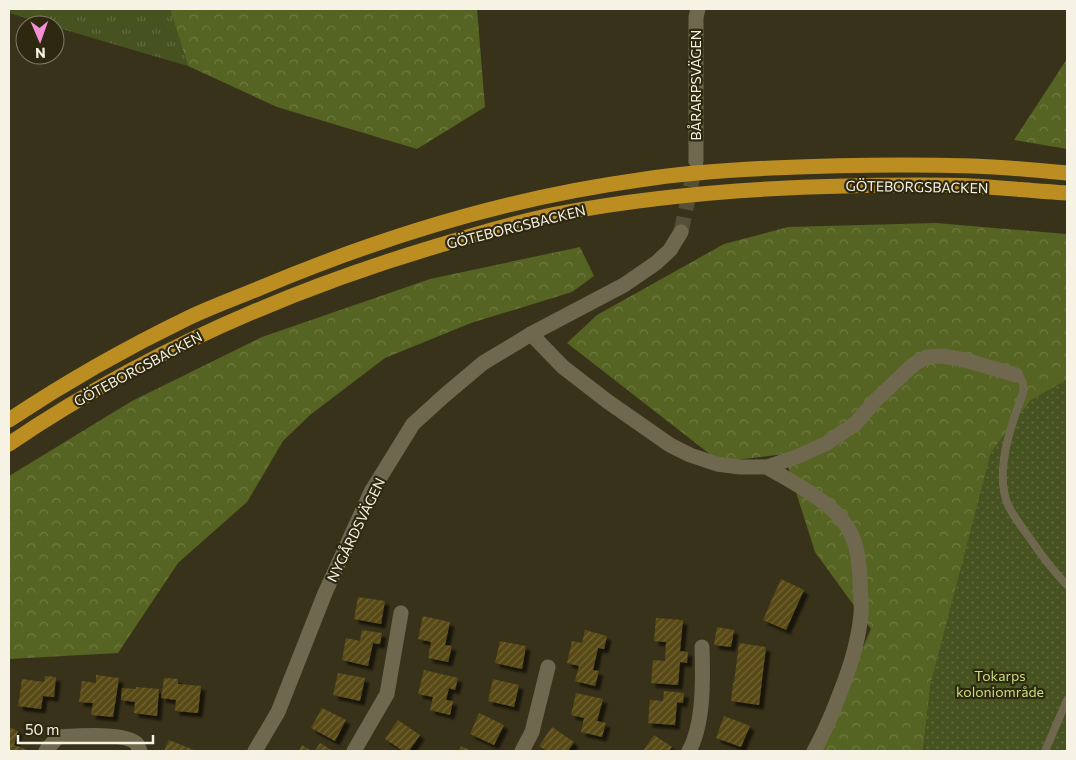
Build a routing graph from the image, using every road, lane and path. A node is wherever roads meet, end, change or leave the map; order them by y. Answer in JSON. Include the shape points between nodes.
{"nodes":[{"id":1,"x":698,"y":9,"type":"edge"},
{"id":2,"x":696,"y":161,"type":"tunnel mouth"},
{"id":3,"x":1067,"y":173,"type":"edge"},
{"id":4,"x":1067,"y":193,"type":"edge"},
{"id":5,"x":681,"y":232,"type":"tunnel mouth"},
{"id":6,"x":531,"y":334,"type":"junction"},
{"id":7,"x":1016,"y":375,"type":"joint"},
{"id":8,"x":9,"y":420,"type":"edge"},
{"id":9,"x":9,"y":444,"type":"edge"},
{"id":10,"x":767,"y":467,"type":"junction"},
{"id":11,"x":1067,"y":586,"type":"edge"},
{"id":12,"x":401,"y":613,"type":"dead end"},
{"id":13,"x":702,"y":647,"type":"dead end"},
{"id":14,"x":548,"y":667,"type":"dead end"},
{"id":15,"x":1067,"y":700,"type":"edge"},
{"id":16,"x":46,"y":751,"type":"edge"},
{"id":17,"x":140,"y":751,"type":"edge"},
{"id":18,"x":255,"y":751,"type":"edge"},
{"id":19,"x":354,"y":751,"type":"edge"},
{"id":20,"x":522,"y":751,"type":"edge"},
{"id":21,"x":689,"y":751,"type":"edge"},
{"id":22,"x":814,"y":751,"type":"edge"},
{"id":23,"x":1045,"y":751,"type":"edge"}],
"edges":[{"from":1,"to":2,"type":"street","name":"BÅRARPSVÄGEN"},
{"from":3,"to":8,"type":"highway","name":"GÖTEBORGSBACKEN","via":[[974,166],[808,166],[650,178],[555,193],[389,239],[300,271],[190,317],[126,350]]},
{"from":4,"to":9,"type":"highway","name":"GÖTEBORGSBACKEN","via":[[972,186],[806,187],[710,193],[555,214],[395,258],[314,286],[153,358]]},
{"from":5,"to":6,"type":"street","name":"NYGÅRDSVÄGEN","via":[[670,250],[624,285]]},
{"from":6,"to":10,"type":"street","via":[[563,367],[670,445],[717,464],[740,468]]},
{"from":6,"to":18,"type":"street","name":"NYGÅRDSVÄGEN","via":[[484,363],[414,424],[371,492],[325,593],[278,712]]},
{"from":7,"to":10,"type":"street","via":[[965,360],[927,357],[914,364],[842,433],[799,456]]},
{"from":7,"to":11,"type":"lane","via":[[1024,386],[1006,443],[1003,464],[1008,505],[1047,563]]},
{"from":10,"to":22,"type":"street","via":[[819,498],[838,515],[850,531],[858,552],[861,613],[857,638],[850,669]]},
{"from":12,"to":19,"type":"street","via":[[387,694]]},
{"from":13,"to":21,"type":"street","via":[[703,679],[698,726]]},
{"from":14,"to":20,"type":"street","via":[[532,732]]},
{"from":15,"to":23,"type":"lane"},
{"from":16,"to":17,"type":"street","via":[[58,737],[93,736],[125,737],[137,744]]}]}
